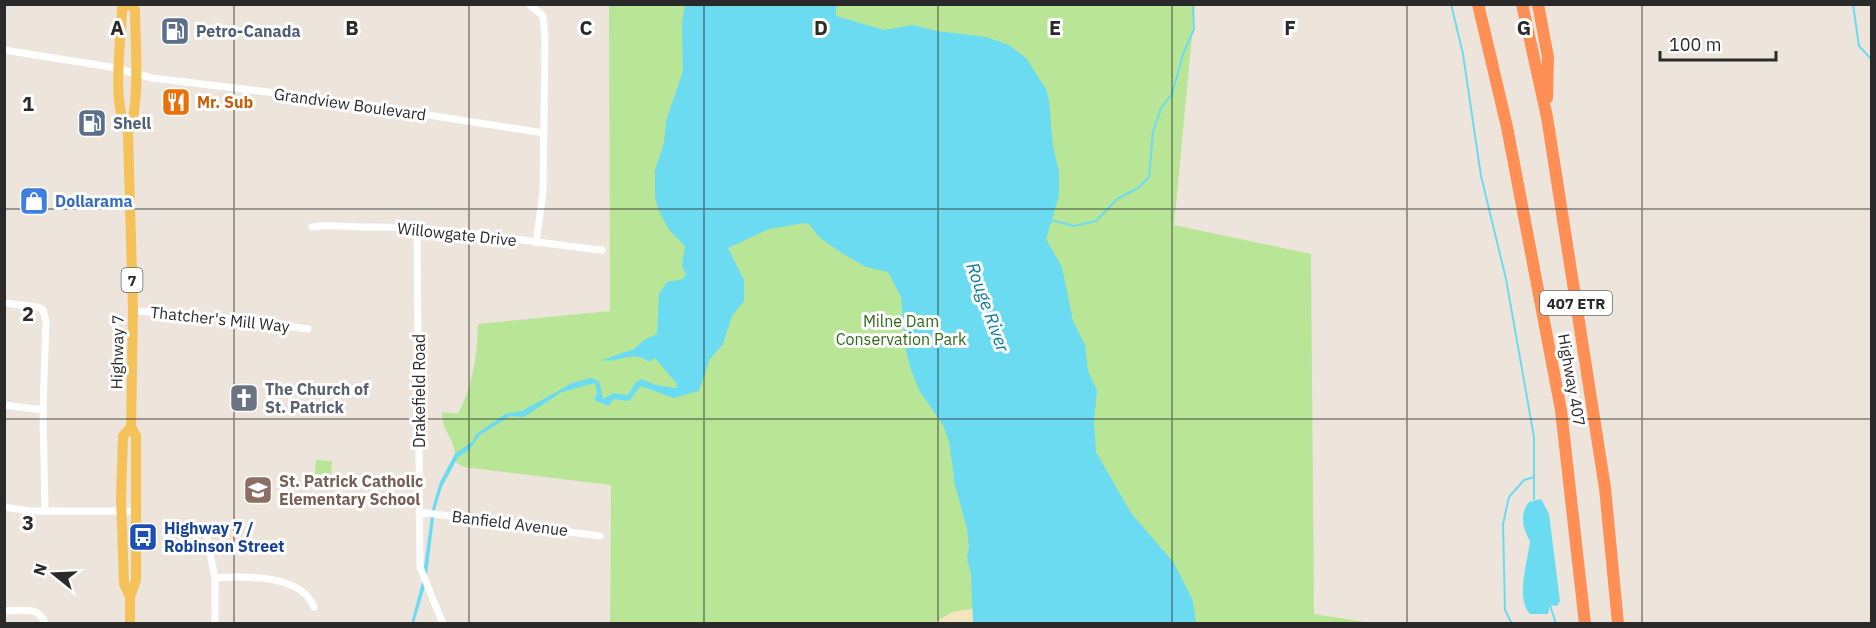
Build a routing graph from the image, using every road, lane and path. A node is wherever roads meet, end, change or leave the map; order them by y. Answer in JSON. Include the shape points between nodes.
{"nodes":[{"id":1,"x":129,"y":4,"type":"edge"},
{"id":2,"x":529,"y":4,"type":"edge"},
{"id":3,"x":1473,"y":4,"type":"edge"},
{"id":4,"x":1478,"y":4,"type":"edge"},
{"id":5,"x":1522,"y":4,"type":"edge"},
{"id":6,"x":1538,"y":4,"type":"edge"},
{"id":7,"x":4,"y":50,"type":"edge"},
{"id":8,"x":1492,"y":68,"type":"junction"},
{"id":9,"x":120,"y":70,"type":"junction"},
{"id":10,"x":135,"y":75,"type":"junction"},
{"id":11,"x":1546,"y":117,"type":"junction"},
{"id":12,"x":129,"y":133,"type":"junction"},
{"id":13,"x":544,"y":133,"type":"junction"},
{"id":14,"x":312,"y":227,"type":"dead end"},
{"id":15,"x":417,"y":227,"type":"junction"},
{"id":16,"x":536,"y":243,"type":"junction"},
{"id":17,"x":602,"y":250,"type":"dead end"},
{"id":18,"x":4,"y":303,"type":"edge"},
{"id":19,"x":133,"y":311,"type":"junction"},
{"id":20,"x":308,"y":329,"type":"dead end"},
{"id":21,"x":4,"y":405,"type":"edge"},
{"id":22,"x":43,"y":410,"type":"junction"},
{"id":23,"x":131,"y":427,"type":"junction"},
{"id":24,"x":4,"y":507,"type":"edge"},
{"id":25,"x":45,"y":511,"type":"junction"},
{"id":26,"x":121,"y":511,"type":"junction"},
{"id":27,"x":135,"y":511,"type":"junction"},
{"id":28,"x":419,"y":512,"type":"junction"},
{"id":29,"x":600,"y":536,"type":"dead end"},
{"id":30,"x":207,"y":538,"type":"dead end"},
{"id":31,"x":214,"y":578,"type":"junction"},
{"id":32,"x":130,"y":597,"type":"junction"},
{"id":33,"x":314,"y":607,"type":"dead end"},
{"id":34,"x":4,"y":611,"type":"edge"},
{"id":35,"x":45,"y":624,"type":"edge"},
{"id":36,"x":130,"y":624,"type":"edge"},
{"id":37,"x":215,"y":624,"type":"edge"},
{"id":38,"x":443,"y":624,"type":"edge"},
{"id":39,"x":1585,"y":624,"type":"edge"},
{"id":40,"x":1618,"y":624,"type":"edge"}],
"edges":[{"from":1,"to":9,"type":"main road","name":"Highway 7","number":"7","via":[[122,9]]},
{"from":1,"to":10,"type":"main road","name":"Highway 7","number":"7","via":[[135,10]]},
{"from":2,"to":13,"type":"street","via":[[543,16]]},
{"from":3,"to":8,"type":"highway"},
{"from":4,"to":8,"type":"highway","name":"Highway 407","number":"407 ETR"},
{"from":5,"to":11,"type":"highway","name":"Highway 407","number":"407 ETR"},
{"from":6,"to":11,"type":"highway","via":[[1548,57]]},
{"from":7,"to":9,"type":"street","name":"Grandview Boulevard"},
{"from":8,"to":39,"type":"highway","name":"Highway 407","number":"407 ETR","via":[[1562,410]]},
{"from":9,"to":10,"type":"street","name":"Grandview Boulevard"},
{"from":9,"to":12,"type":"main road","name":"Highway 7","number":"7","via":[[122,121]]},
{"from":10,"to":12,"type":"main road","name":"Highway 7","number":"7","via":[[134,121]]},
{"from":10,"to":13,"type":"street","name":"Grandview Boulevard"},
{"from":11,"to":40,"type":"highway","name":"Highway 407","number":"407 ETR","via":[[1605,488]]},
{"from":12,"to":19,"type":"main road","name":"Highway 7","number":"7"},
{"from":13,"to":16,"type":"street","via":[[543,192]]},
{"from":14,"to":15,"type":"street","name":"Willowgate Drive"},
{"from":15,"to":16,"type":"street","name":"Willowgate Drive"},
{"from":15,"to":28,"type":"street","name":"Drakefield Road"},
{"from":16,"to":17,"type":"street","name":"Willowgate Drive"},
{"from":18,"to":22,"type":"street","via":[[43,310]]},
{"from":19,"to":20,"type":"street","name":"Thatcher's Mill Way","via":[[192,314]]},
{"from":19,"to":23,"type":"main road","name":"Highway 7","number":"7"},
{"from":21,"to":22,"type":"street"},
{"from":22,"to":25,"type":"street"},
{"from":23,"to":26,"type":"main road","name":"Highway 7","number":"7","via":[[123,436]]},
{"from":23,"to":27,"type":"main road","name":"Highway 7","number":"7","via":[[136,436]]},
{"from":24,"to":25,"type":"street"},
{"from":25,"to":26,"type":"street"},
{"from":26,"to":27,"type":"street"},
{"from":26,"to":32,"type":"main road","name":"Highway 7","number":"7","via":[[124,584]]},
{"from":27,"to":32,"type":"main road","name":"Highway 7","number":"7","via":[[136,580]]},
{"from":28,"to":29,"type":"street","name":"Banfield Avenue"},
{"from":28,"to":38,"type":"street","name":"Drakefield Road","via":[[420,567]]},
{"from":30,"to":31,"type":"street"},
{"from":31,"to":33,"type":"street","via":[[237,577],[294,585],[310,596]]},
{"from":31,"to":37,"type":"street"},
{"from":32,"to":36,"type":"main road","name":"Highway 7","number":"7"},
{"from":34,"to":35,"type":"street","via":[[37,611],[43,615]]}]}
